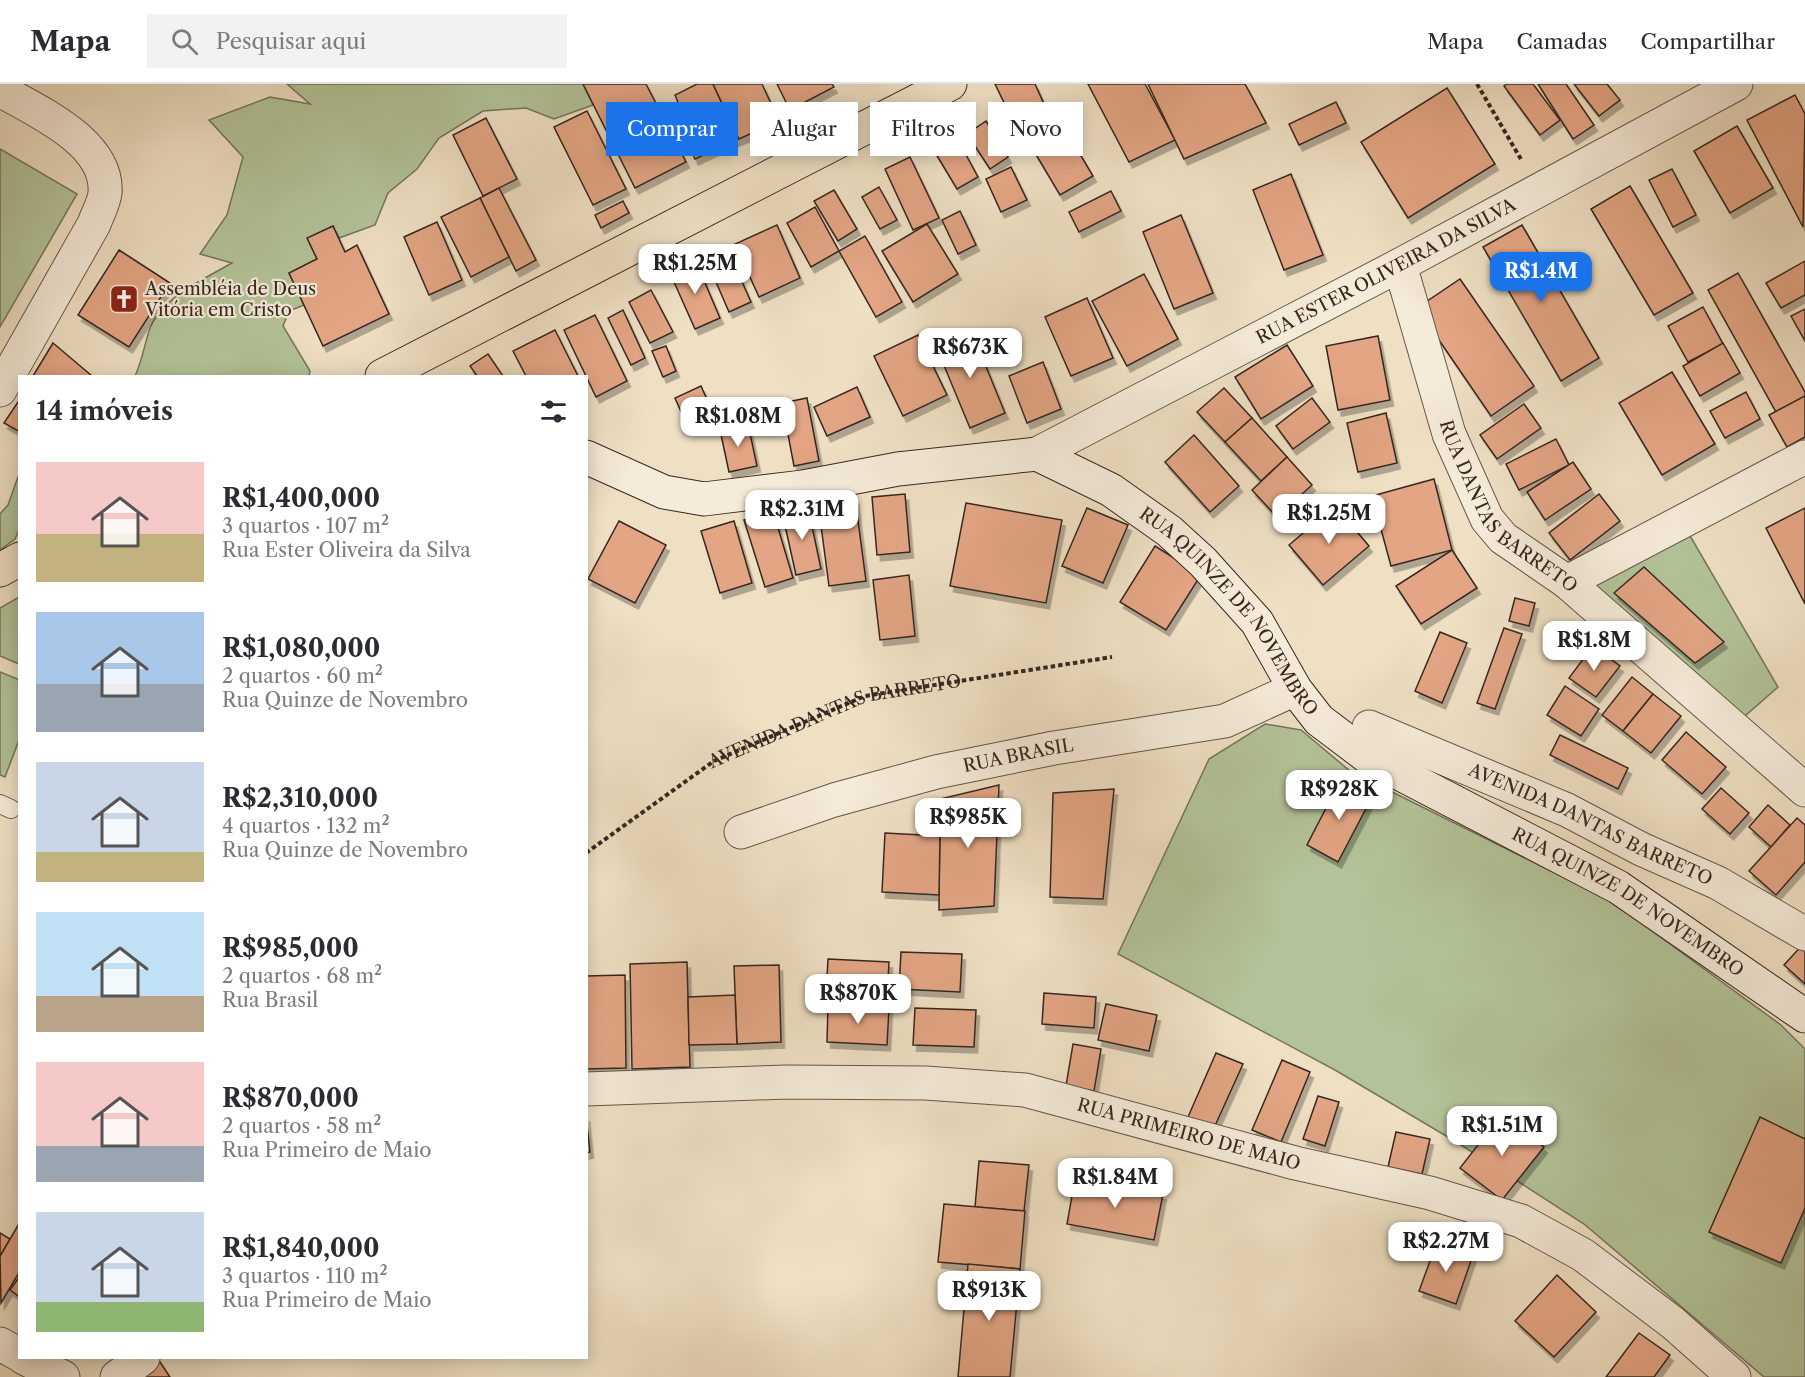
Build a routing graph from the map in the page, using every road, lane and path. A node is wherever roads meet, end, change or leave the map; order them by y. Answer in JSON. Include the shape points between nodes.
{"nodes":[{"id":1,"x":950,"y":84,"type":"edge"},
{"id":2,"x":1477,"y":84,"type":"edge"},
{"id":3,"x":1736,"y":84,"type":"edge"},
{"id":4,"x":0,"y":90,"type":"edge"},
{"id":5,"x":1539,"y":190,"type":"junction"},
{"id":6,"x":1400,"y":265,"type":"junction"},
{"id":7,"x":400,"y":374,"type":"edge"},
{"id":8,"x":0,"y":390,"type":"edge"},
{"id":9,"x":1037,"y":454,"type":"junction"},
{"id":10,"x":1805,"y":457,"type":"edge"},
{"id":11,"x":588,"y":458,"type":"edge"},
{"id":12,"x":18,"y":560,"type":"edge"},
{"id":13,"x":0,"y":570,"type":"edge"},
{"id":14,"x":1567,"y":582,"type":"junction"},
{"id":15,"x":1112,"y":657,"type":"dead end"},
{"id":16,"x":1295,"y":689,"type":"junction"},
{"id":17,"x":1370,"y":727,"type":"dead end"},
{"id":18,"x":1805,"y":790,"type":"edge"},
{"id":19,"x":741,"y":832,"type":"dead end"},
{"id":20,"x":588,"y":852,"type":"edge"},
{"id":21,"x":1805,"y":934,"type":"edge"},
{"id":22,"x":1805,"y":1016,"type":"edge"},
{"id":23,"x":588,"y":1089,"type":"edge"},
{"id":24,"x":27,"y":1359,"type":"edge"},
{"id":25,"x":142,"y":1359,"type":"edge"},
{"id":26,"x":63,"y":1377,"type":"edge"},
{"id":27,"x":117,"y":1377,"type":"edge"},
{"id":28,"x":1734,"y":1377,"type":"edge"}],
"edges":[{"from":1,"to":7,"type":"main road"},
{"from":2,"to":5,"type":"path"},
{"from":3,"to":5,"type":"street","name":"RUA ESTER OLIVEIRA DA SILVA"},
{"from":4,"to":8,"type":"street","via":[[73,133],[103,174],[105,194],[94,224]]},
{"from":5,"to":6,"type":"street","name":"RUA ESTER OLIVEIRA DA SILVA"},
{"from":6,"to":9,"type":"street","name":"RUA ESTER OLIVEIRA DA SILVA"},
{"from":6,"to":14,"type":"street","name":"RUA DANTAS BARRETO","via":[[1449,434],[1488,519],[1503,538]]},
{"from":9,"to":11,"type":"street","via":[[898,469],[803,487],[704,498],[664,492]]},
{"from":9,"to":16,"type":"street","name":"RUA QUINZE DE NOVEMBRO","via":[[1111,490],[1195,554],[1257,622]]},
{"from":10,"to":14,"type":"street"},
{"from":12,"to":13,"type":"main road"},
{"from":14,"to":18,"type":"street","name":"RUA DANTAS BARRETO"},
{"from":15,"to":20,"type":"path","name":"AVENIDA DANTAS BARRETO","via":[[865,696],[714,761]]},
{"from":16,"to":19,"type":"street","name":"RUA BRASIL","via":[[1225,721],[1054,748],[936,772],[834,800]]},
{"from":16,"to":22,"type":"street","name":"RUA QUINZE DE NOVEMBRO","via":[[1319,720],[1368,757],[1618,886]]},
{"from":17,"to":21,"type":"street","name":"AVENIDA DANTAS BARRETO","via":[[1567,810],[1718,884]]},
{"from":23,"to":28,"type":"street","name":"RUA PRIMEIRO DE MAIO","via":[[787,1082],[925,1083],[1025,1090],[1295,1163],[1430,1193],[1521,1221],[1583,1255],[1673,1323]]},
{"from":24,"to":26,"type":"street"},
{"from":25,"to":27,"type":"street"}]}
